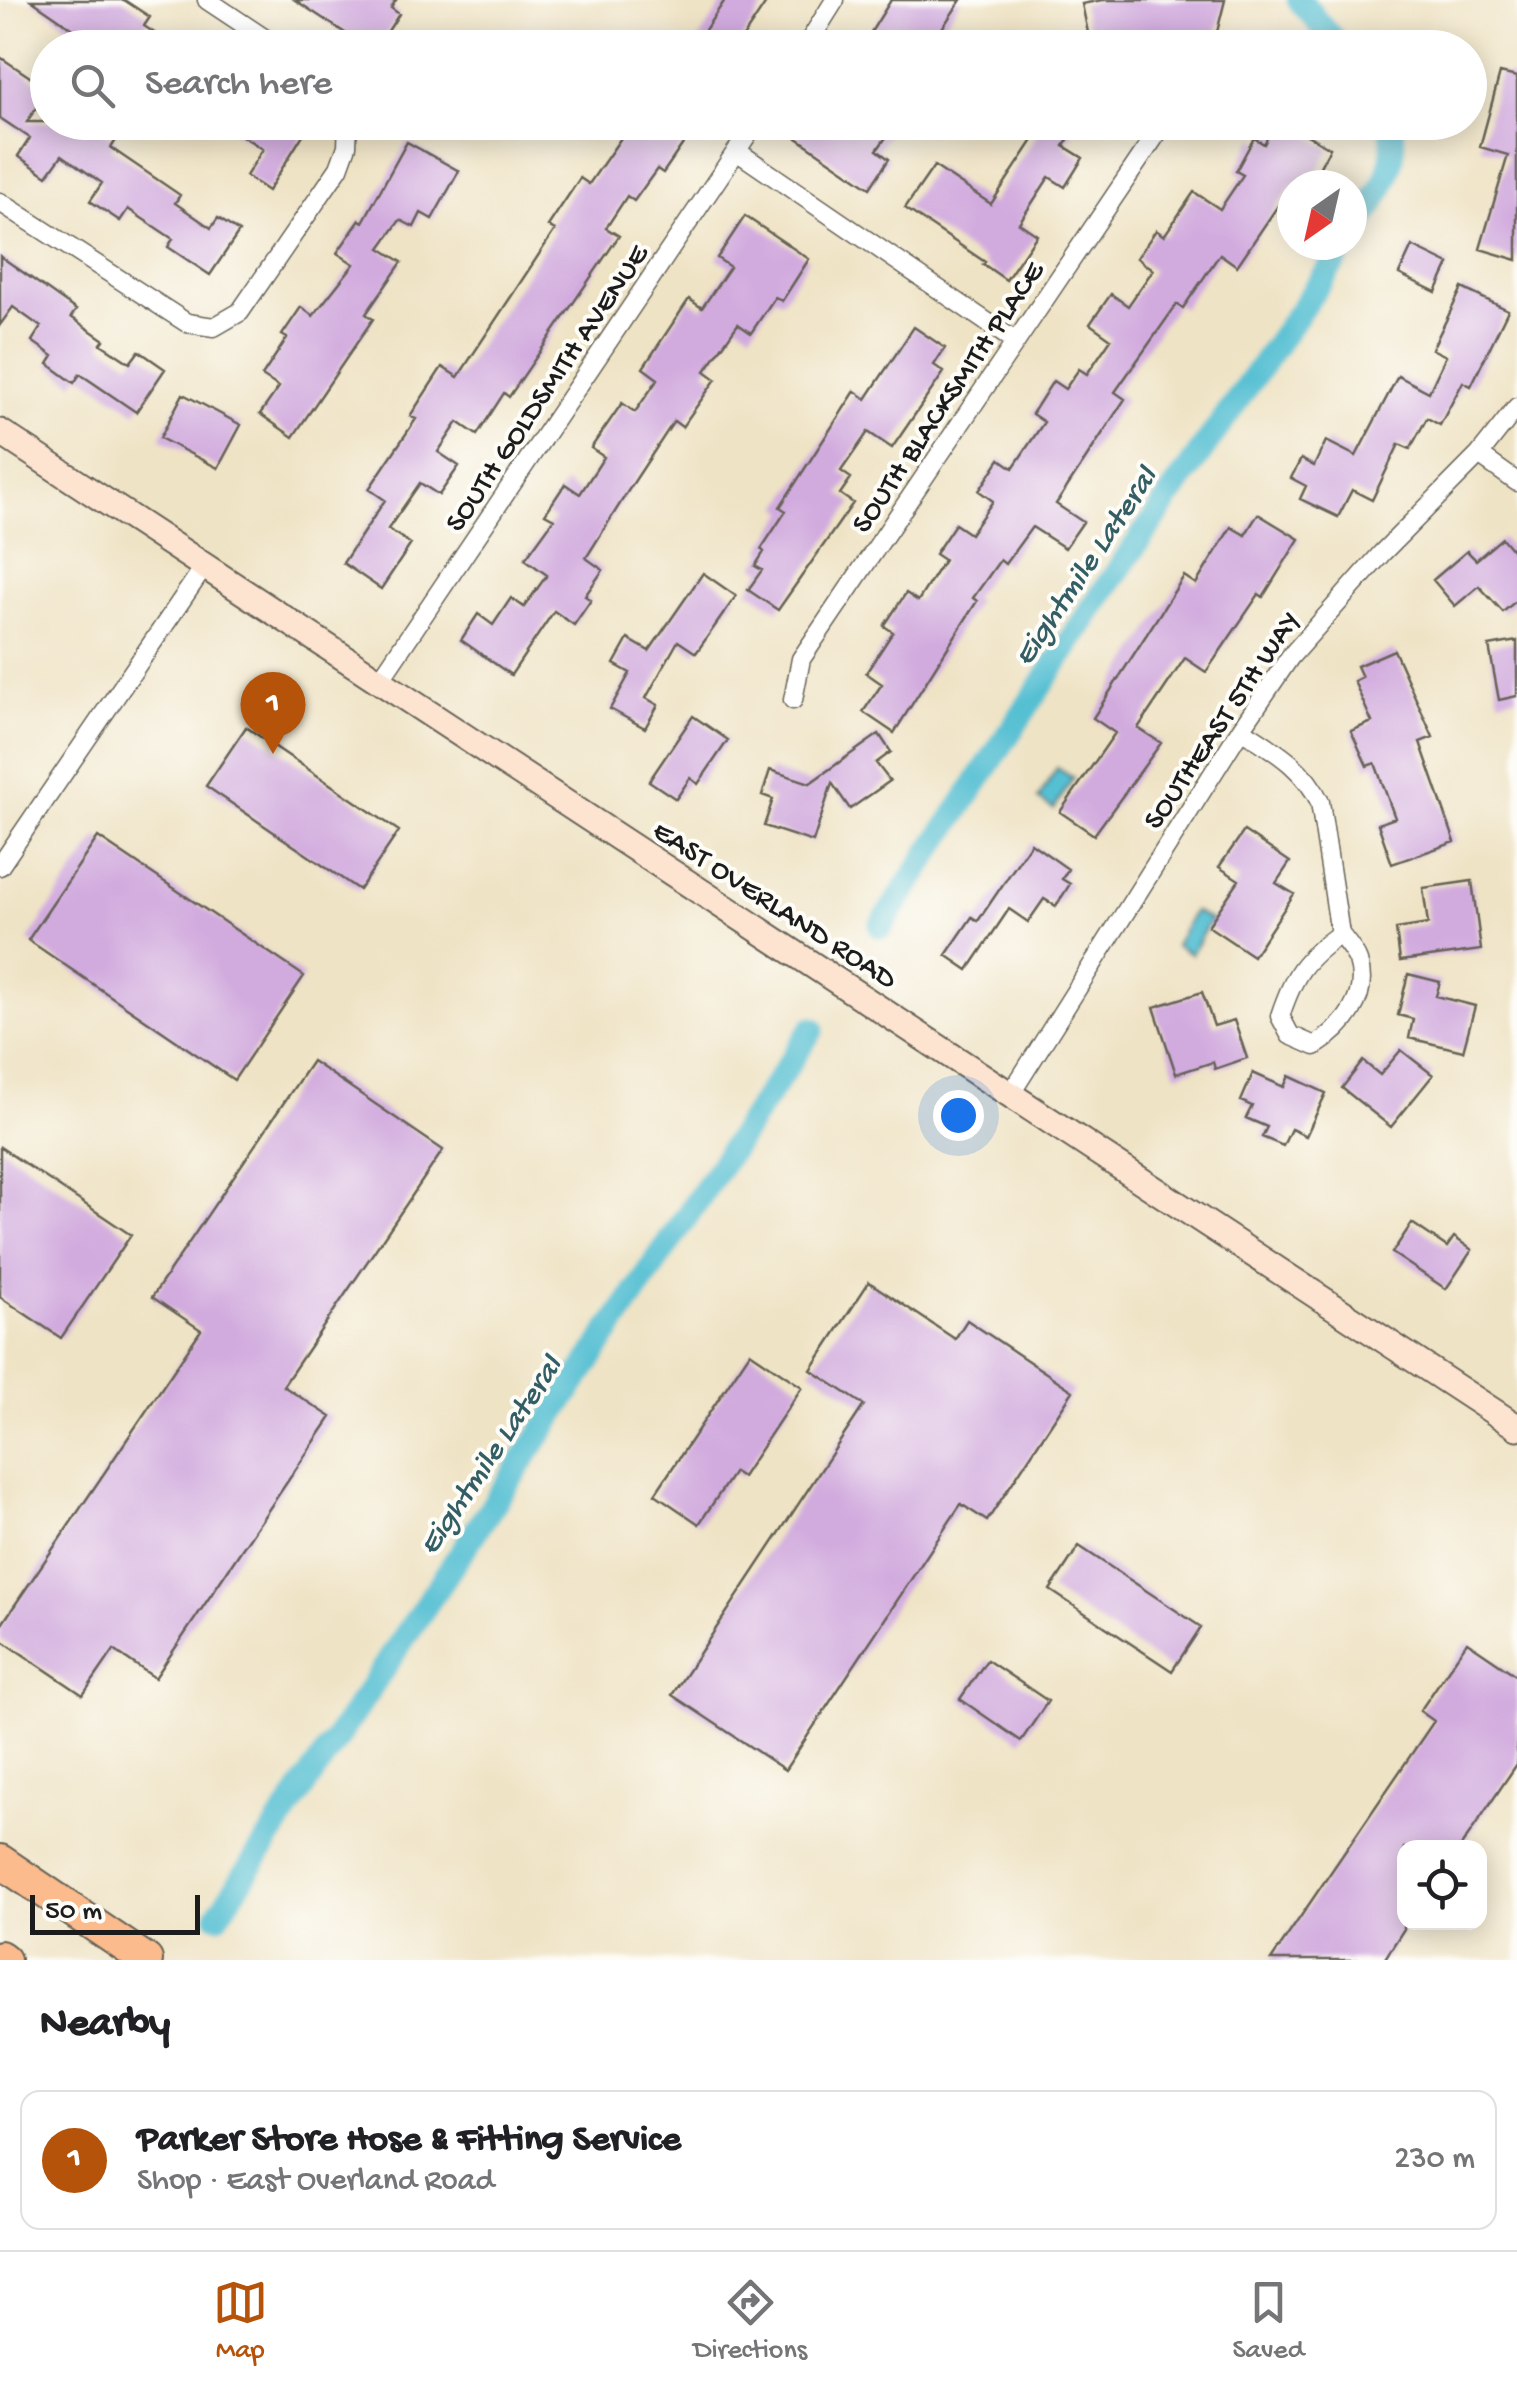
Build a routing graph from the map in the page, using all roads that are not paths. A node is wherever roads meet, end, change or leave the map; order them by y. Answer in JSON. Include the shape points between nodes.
{"nodes":[{"id":1,"x":207,"y":0,"type":"edge"},
{"id":2,"x":835,"y":0,"type":"edge"},
{"id":3,"x":252,"y":30,"type":"edge"},
{"id":4,"x":816,"y":30,"type":"edge"},
{"id":5,"x":347,"y":140,"type":"edge"},
{"id":6,"x":745,"y":140,"type":"edge"},
{"id":7,"x":1153,"y":140,"type":"edge"},
{"id":8,"x":738,"y":152,"type":"junction"},
{"id":9,"x":0,"y":202,"type":"edge"},
{"id":10,"x":1016,"y":342,"type":"junction"},
{"id":11,"x":1517,"y":406,"type":"edge"},
{"id":12,"x":0,"y":432,"type":"edge"},
{"id":13,"x":1480,"y":456,"type":"junction"},
{"id":14,"x":1517,"y":482,"type":"edge"},
{"id":15,"x":204,"y":568,"type":"junction"},
{"id":16,"x":379,"y":682,"type":"junction"},
{"id":17,"x":792,"y":700,"type":"dead end"},
{"id":18,"x":1240,"y":728,"type":"junction"},
{"id":19,"x":0,"y":866,"type":"edge"},
{"id":20,"x":1340,"y":934,"type":"junction"},
{"id":21,"x":1010,"y":1096,"type":"junction"},
{"id":22,"x":1517,"y":1427,"type":"edge"},
{"id":23,"x":0,"y":1862,"type":"edge"},
{"id":24,"x":146,"y":1960,"type":"edge"}],
"edges":[{"from":1,"to":3,"type":"street"},
{"from":2,"to":4,"type":"street"},
{"from":5,"to":9,"type":"street","via":[[340,168],[240,312],[214,327],[186,323]]},
{"from":6,"to":8,"type":"street","name":"SOUTH GOLDSMITH AVENUE"},
{"from":7,"to":10,"type":"street","name":"SOUTH BLACKSMITH PLACE"},
{"from":8,"to":10,"type":"street"},
{"from":8,"to":16,"type":"street","name":"SOUTH GOLDSMITH AVENUE"},
{"from":10,"to":17,"type":"street","name":"SOUTH BLACKSMITH PLACE","via":[[800,659]]},
{"from":11,"to":13,"type":"street","name":"SOUTHEAST 5TH WAY"},
{"from":12,"to":15,"type":"main road","name":"EAST OVERLAND ROAD"},
{"from":13,"to":14,"type":"street"},
{"from":13,"to":18,"type":"street","name":"SOUTHEAST 5TH WAY","via":[[1322,618]]},
{"from":15,"to":16,"type":"main road","name":"EAST OVERLAND ROAD"},
{"from":15,"to":19,"type":"street"},
{"from":16,"to":21,"type":"main road","name":"EAST OVERLAND ROAD"},
{"from":18,"to":20,"type":"street","via":[[1297,767],[1320,802]]},
{"from":18,"to":21,"type":"street","name":"SOUTHEAST 5TH WAY"},
{"from":20,"to":20,"type":"street","via":[[1312,954],[1280,1016],[1290,1036],[1315,1046],[1338,1031],[1360,996],[1358,962]]},
{"from":21,"to":22,"type":"main road","name":"EAST OVERLAND ROAD"},
{"from":23,"to":24,"type":"highway"}]}
